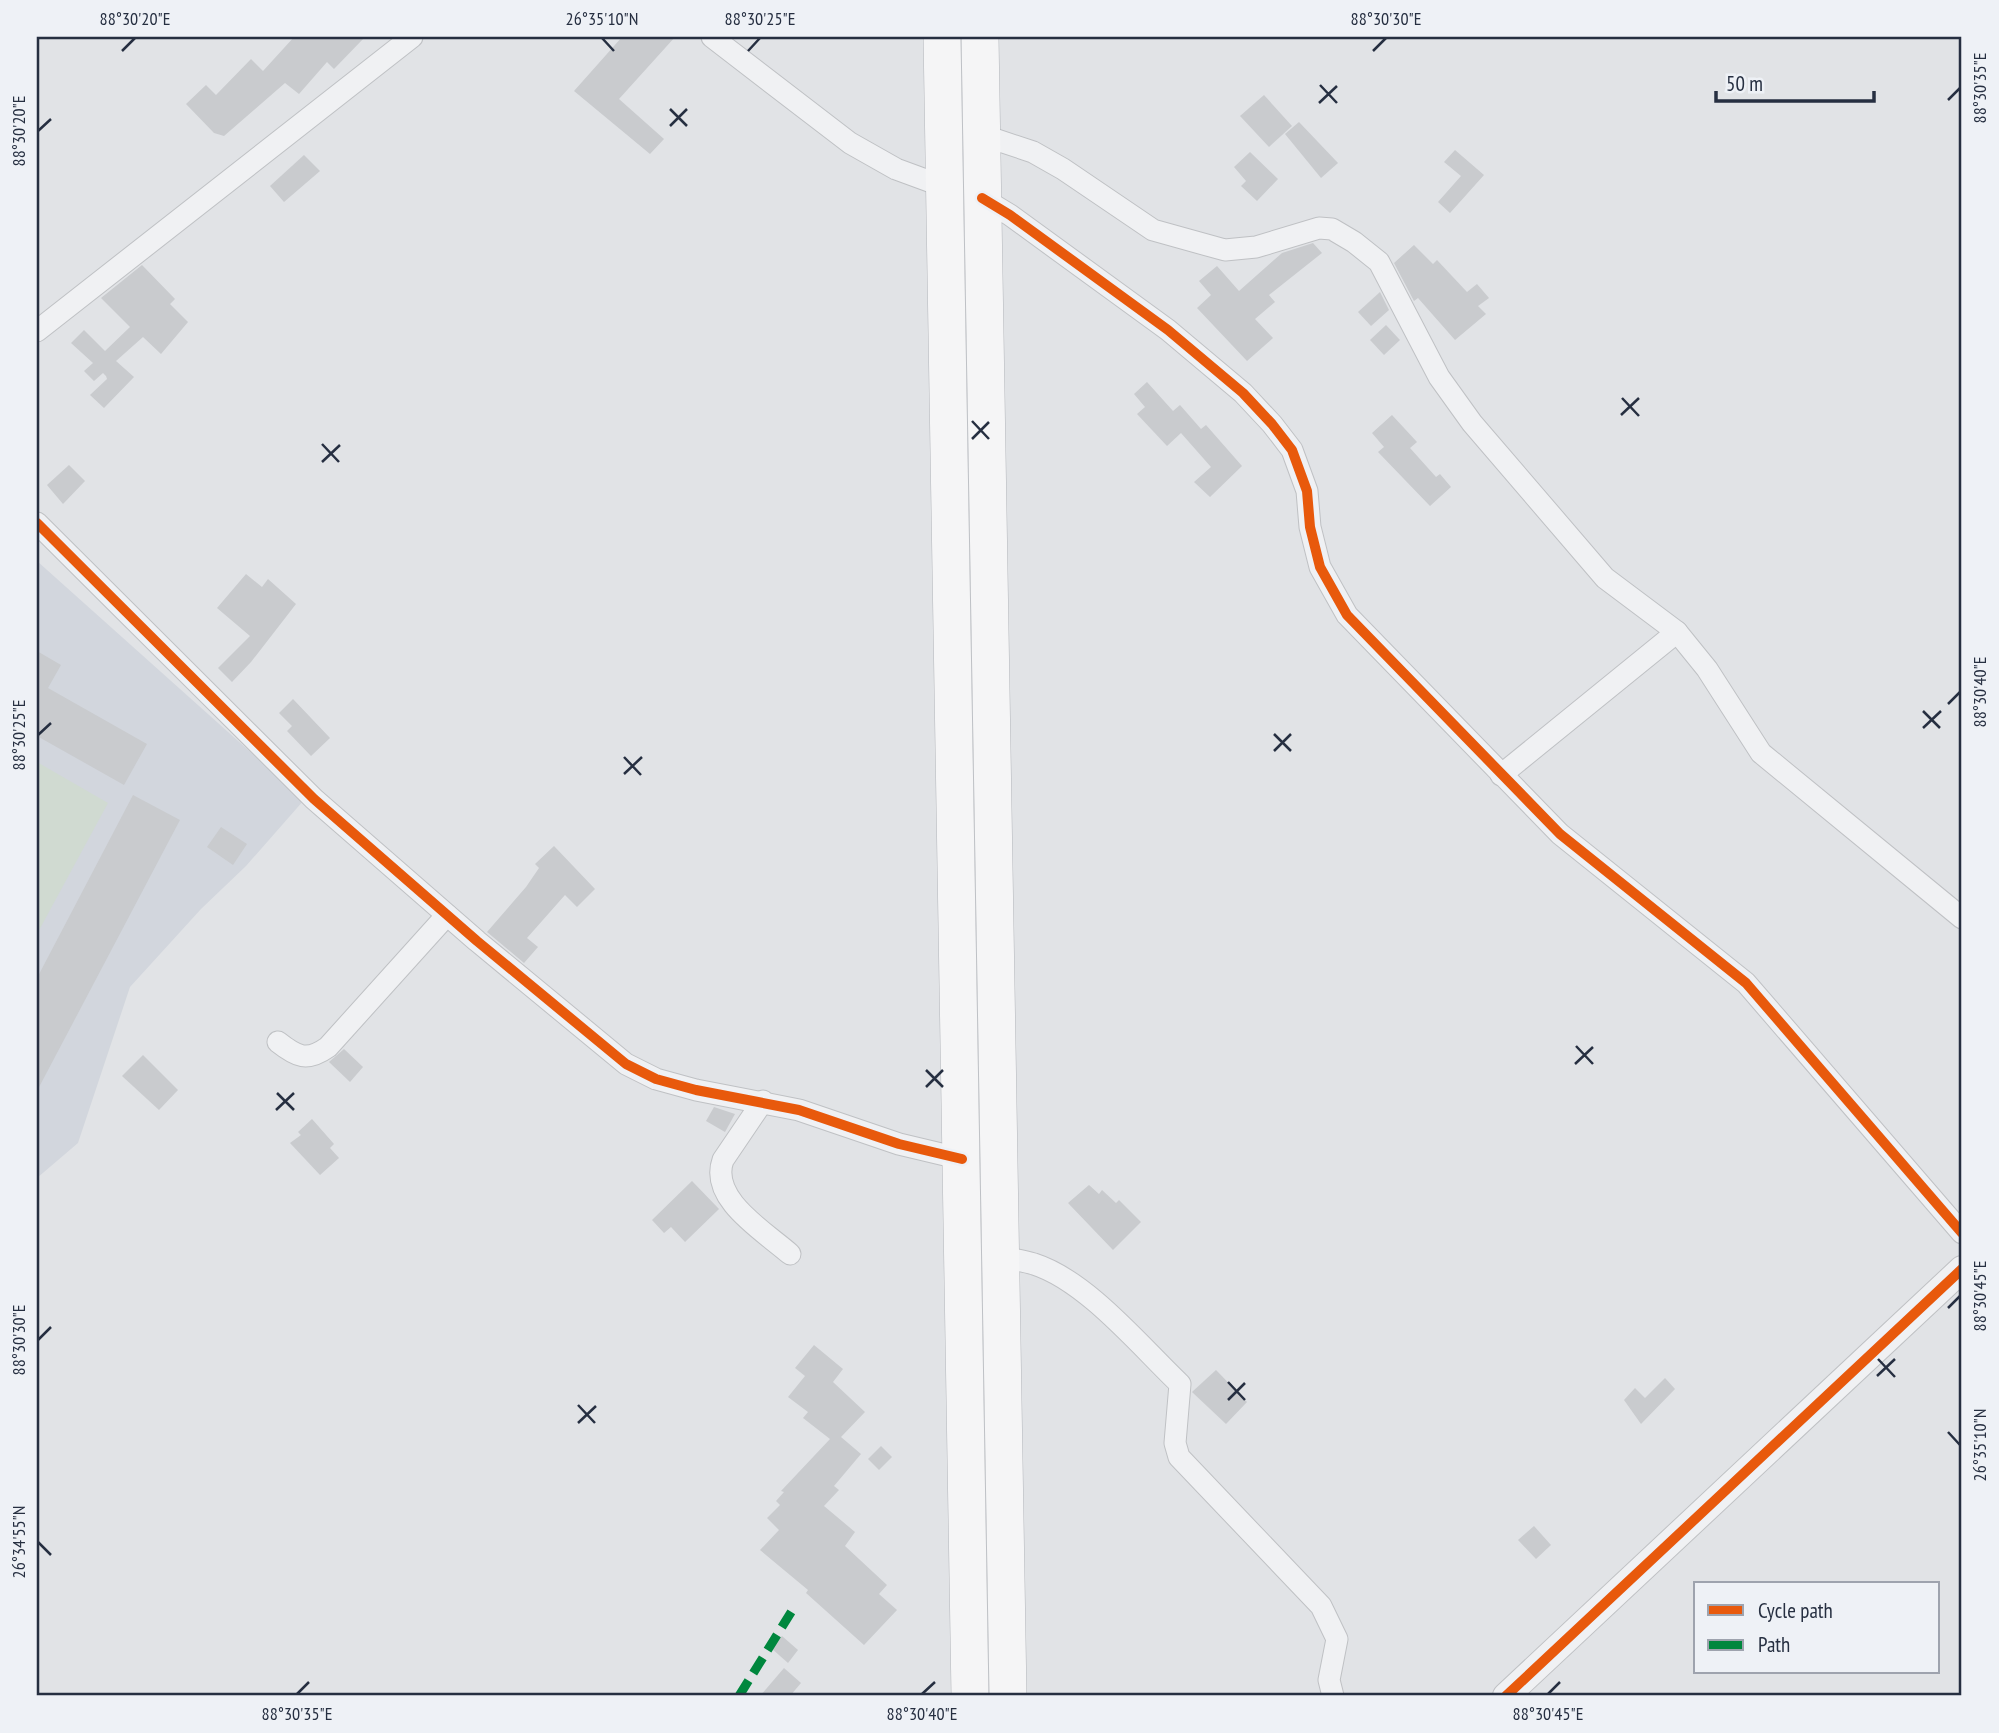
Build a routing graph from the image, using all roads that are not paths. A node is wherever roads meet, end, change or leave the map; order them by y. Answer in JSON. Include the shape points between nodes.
{"nodes":[{"id":1,"x":412,"y":37,"type":"edge"},
{"id":2,"x":712,"y":37,"type":"edge"},
{"id":3,"x":942,"y":37,"type":"edge"},
{"id":4,"x":980,"y":37,"type":"edge"},
{"id":5,"x":982,"y":135,"type":"junction"},
{"id":6,"x":945,"y":187,"type":"junction"},
{"id":7,"x":982,"y":198,"type":"junction"},
{"id":8,"x":37,"y":331,"type":"edge"},
{"id":9,"x":37,"y":523,"type":"edge"},
{"id":10,"x":1677,"y":632,"type":"junction"},
{"id":11,"x":1501,"y":775,"type":"junction"},
{"id":12,"x":447,"y":915,"type":"junction"},
{"id":13,"x":1962,"y":918,"type":"edge"},
{"id":14,"x":278,"y":1042,"type":"dead end"},
{"id":15,"x":763,"y":1101,"type":"junction"},
{"id":16,"x":962,"y":1159,"type":"junction"},
{"id":17,"x":1962,"y":1233,"type":"edge"},
{"id":18,"x":790,"y":1254,"type":"dead end"},
{"id":19,"x":1002,"y":1257,"type":"junction"},
{"id":20,"x":1962,"y":1269,"type":"edge"},
{"id":21,"x":970,"y":1696,"type":"edge"},
{"id":22,"x":1008,"y":1696,"type":"edge"},
{"id":23,"x":1333,"y":1696,"type":"edge"},
{"id":24,"x":1506,"y":1696,"type":"edge"}],
"edges":[{"from":1,"to":8,"type":"street"},
{"from":2,"to":6,"type":"street","via":[[850,143],[896,169]]},
{"from":3,"to":6,"type":"highway"},
{"from":4,"to":5,"type":"highway"},
{"from":5,"to":7,"type":"highway"},
{"from":5,"to":10,"type":"street","via":[[1053,163],[1153,230],[1225,250],[1256,247],[1319,228],[1332,229],[1354,242],[1379,262],[1439,377],[1472,423],[1605,578]]},
{"from":6,"to":16,"type":"highway"},
{"from":7,"to":11,"type":"street","via":[[1168,330],[1272,424],[1292,450],[1307,491],[1320,567],[1348,615]]},
{"from":7,"to":19,"type":"highway"},
{"from":9,"to":12,"type":"street","via":[[314,799]]},
{"from":10,"to":11,"type":"street"},
{"from":10,"to":13,"type":"street","via":[[1707,669],[1761,754]]},
{"from":11,"to":17,"type":"street","via":[[1560,834],[1746,983]]},
{"from":12,"to":14,"type":"street","via":[[328,1047],[305,1058]]},
{"from":12,"to":15,"type":"street","via":[[626,1064],[695,1090]]},
{"from":15,"to":16,"type":"street"},
{"from":15,"to":18,"type":"street","via":[[723,1160],[720,1183],[746,1216]]},
{"from":16,"to":21,"type":"highway"},
{"from":19,"to":22,"type":"highway"},
{"from":19,"to":23,"type":"street","via":[[1035,1264],[1074,1286],[1180,1384],[1175,1443],[1179,1457],[1321,1606],[1337,1639],[1329,1680]]},
{"from":20,"to":24,"type":"street"}]}
